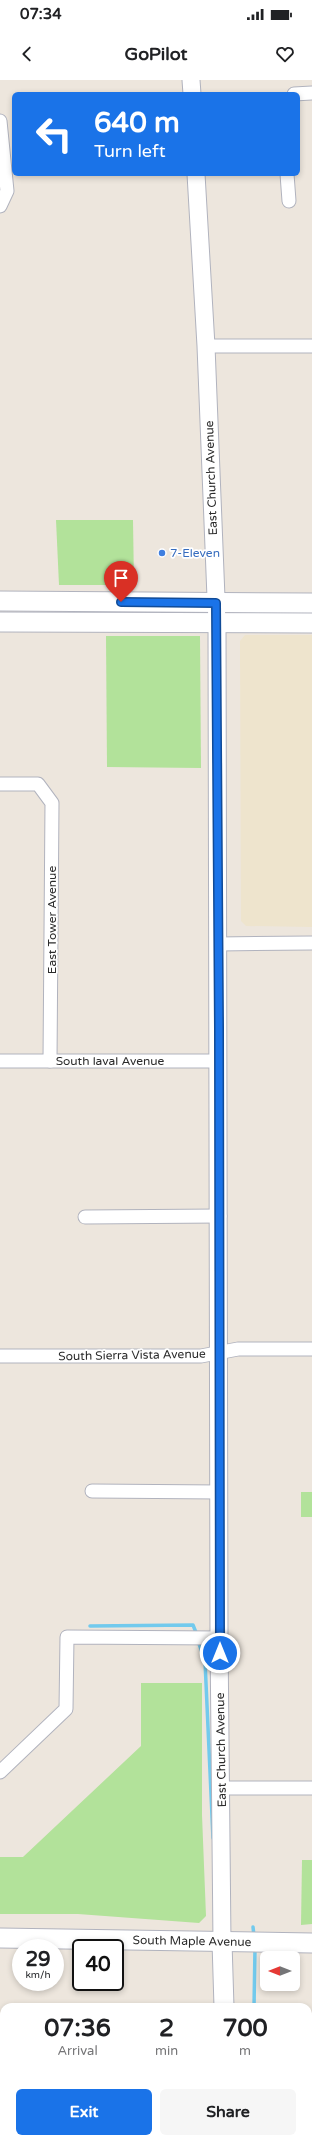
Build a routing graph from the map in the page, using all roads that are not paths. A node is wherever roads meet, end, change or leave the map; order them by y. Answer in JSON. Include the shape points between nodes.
{"nodes":[{"id":1,"x":191,"y":80,"type":"edge"},
{"id":2,"x":192,"y":92,"type":"edge"},
{"id":3,"x":312,"y":93,"type":"edge"},
{"id":4,"x":300,"y":94,"type":"edge"},
{"id":5,"x":0,"y":121,"type":"edge"},
{"id":6,"x":196,"y":176,"type":"edge"},
{"id":7,"x":287,"y":176,"type":"edge"},
{"id":8,"x":289,"y":201,"type":"dead end"},
{"id":9,"x":0,"y":206,"type":"edge"},
{"id":10,"x":206,"y":346,"type":"junction"},
{"id":11,"x":312,"y":346,"type":"edge"},
{"id":12,"x":0,"y":601,"type":"edge"},
{"id":13,"x":216,"y":603,"type":"junction"},
{"id":14,"x":312,"y":603,"type":"edge"},
{"id":15,"x":0,"y":622,"type":"edge"},
{"id":16,"x":217,"y":623,"type":"junction"},
{"id":17,"x":312,"y":623,"type":"edge"},
{"id":18,"x":0,"y":784,"type":"edge"},
{"id":19,"x":312,"y":943,"type":"edge"},
{"id":20,"x":218,"y":944,"type":"junction"},
{"id":21,"x":50,"y":1060,"type":"junction"},
{"id":22,"x":0,"y":1061,"type":"edge"},
{"id":23,"x":219,"y":1061,"type":"junction"},
{"id":24,"x":220,"y":1216,"type":"junction"},
{"id":25,"x":85,"y":1217,"type":"dead end"},
{"id":26,"x":312,"y":1349,"type":"edge"},
{"id":27,"x":219,"y":1353,"type":"junction"},
{"id":28,"x":0,"y":1356,"type":"edge"},
{"id":29,"x":92,"y":1491,"type":"dead end"},
{"id":30,"x":219,"y":1492,"type":"junction"},
{"id":31,"x":219,"y":1638,"type":"junction"},
{"id":32,"x":0,"y":1772,"type":"edge"},
{"id":33,"x":221,"y":1788,"type":"junction"},
{"id":34,"x":312,"y":1788,"type":"edge"},
{"id":35,"x":0,"y":1938,"type":"edge"},
{"id":36,"x":222,"y":1942,"type":"junction"},
{"id":37,"x":312,"y":1942,"type":"edge"},
{"id":38,"x":224,"y":2003,"type":"edge"}],
"edges":[{"from":1,"to":2,"type":"street"},
{"from":3,"to":4,"type":"street"},
{"from":5,"to":9,"type":"street","via":[[7,191]]},
{"from":6,"to":10,"type":"street","name":"East Church Avenue"},
{"from":7,"to":8,"type":"street"},
{"from":10,"to":11,"type":"street"},
{"from":10,"to":13,"type":"street","name":"East Church Avenue"},
{"from":12,"to":13,"type":"main road"},
{"from":13,"to":14,"type":"main road"},
{"from":13,"to":16,"type":"street","name":"East Church Avenue"},
{"from":15,"to":16,"type":"main road"},
{"from":16,"to":17,"type":"main road"},
{"from":16,"to":20,"type":"street","name":"East Church Avenue"},
{"from":18,"to":21,"type":"street","name":"East Tower Avenue","via":[[38,784],[52,803]]},
{"from":19,"to":20,"type":"street"},
{"from":20,"to":23,"type":"street","name":"East Church Avenue"},
{"from":21,"to":22,"type":"street","name":"South laval Avenue"},
{"from":21,"to":23,"type":"street","name":"South laval Avenue"},
{"from":23,"to":24,"type":"street","name":"East Church Avenue"},
{"from":24,"to":25,"type":"street"},
{"from":24,"to":27,"type":"street","name":"East Church Avenue"},
{"from":26,"to":27,"type":"street","name":"South Sierra Vista Avenue","via":[[238,1349]]},
{"from":27,"to":28,"type":"street","name":"South Sierra Vista Avenue","via":[[201,1356]]},
{"from":27,"to":30,"type":"street","name":"East Church Avenue"},
{"from":29,"to":30,"type":"street"},
{"from":30,"to":31,"type":"street","name":"East Church Avenue"},
{"from":31,"to":32,"type":"street","via":[[67,1637],[66,1709]]},
{"from":31,"to":33,"type":"street","name":"East Church Avenue"},
{"from":33,"to":34,"type":"street"},
{"from":33,"to":36,"type":"street","name":"East Church Avenue"},
{"from":35,"to":36,"type":"main road","name":"South Maple Avenue"},
{"from":36,"to":37,"type":"main road","name":"South Maple Avenue"},
{"from":36,"to":38,"type":"main road","name":"East Church Avenue"}]}
